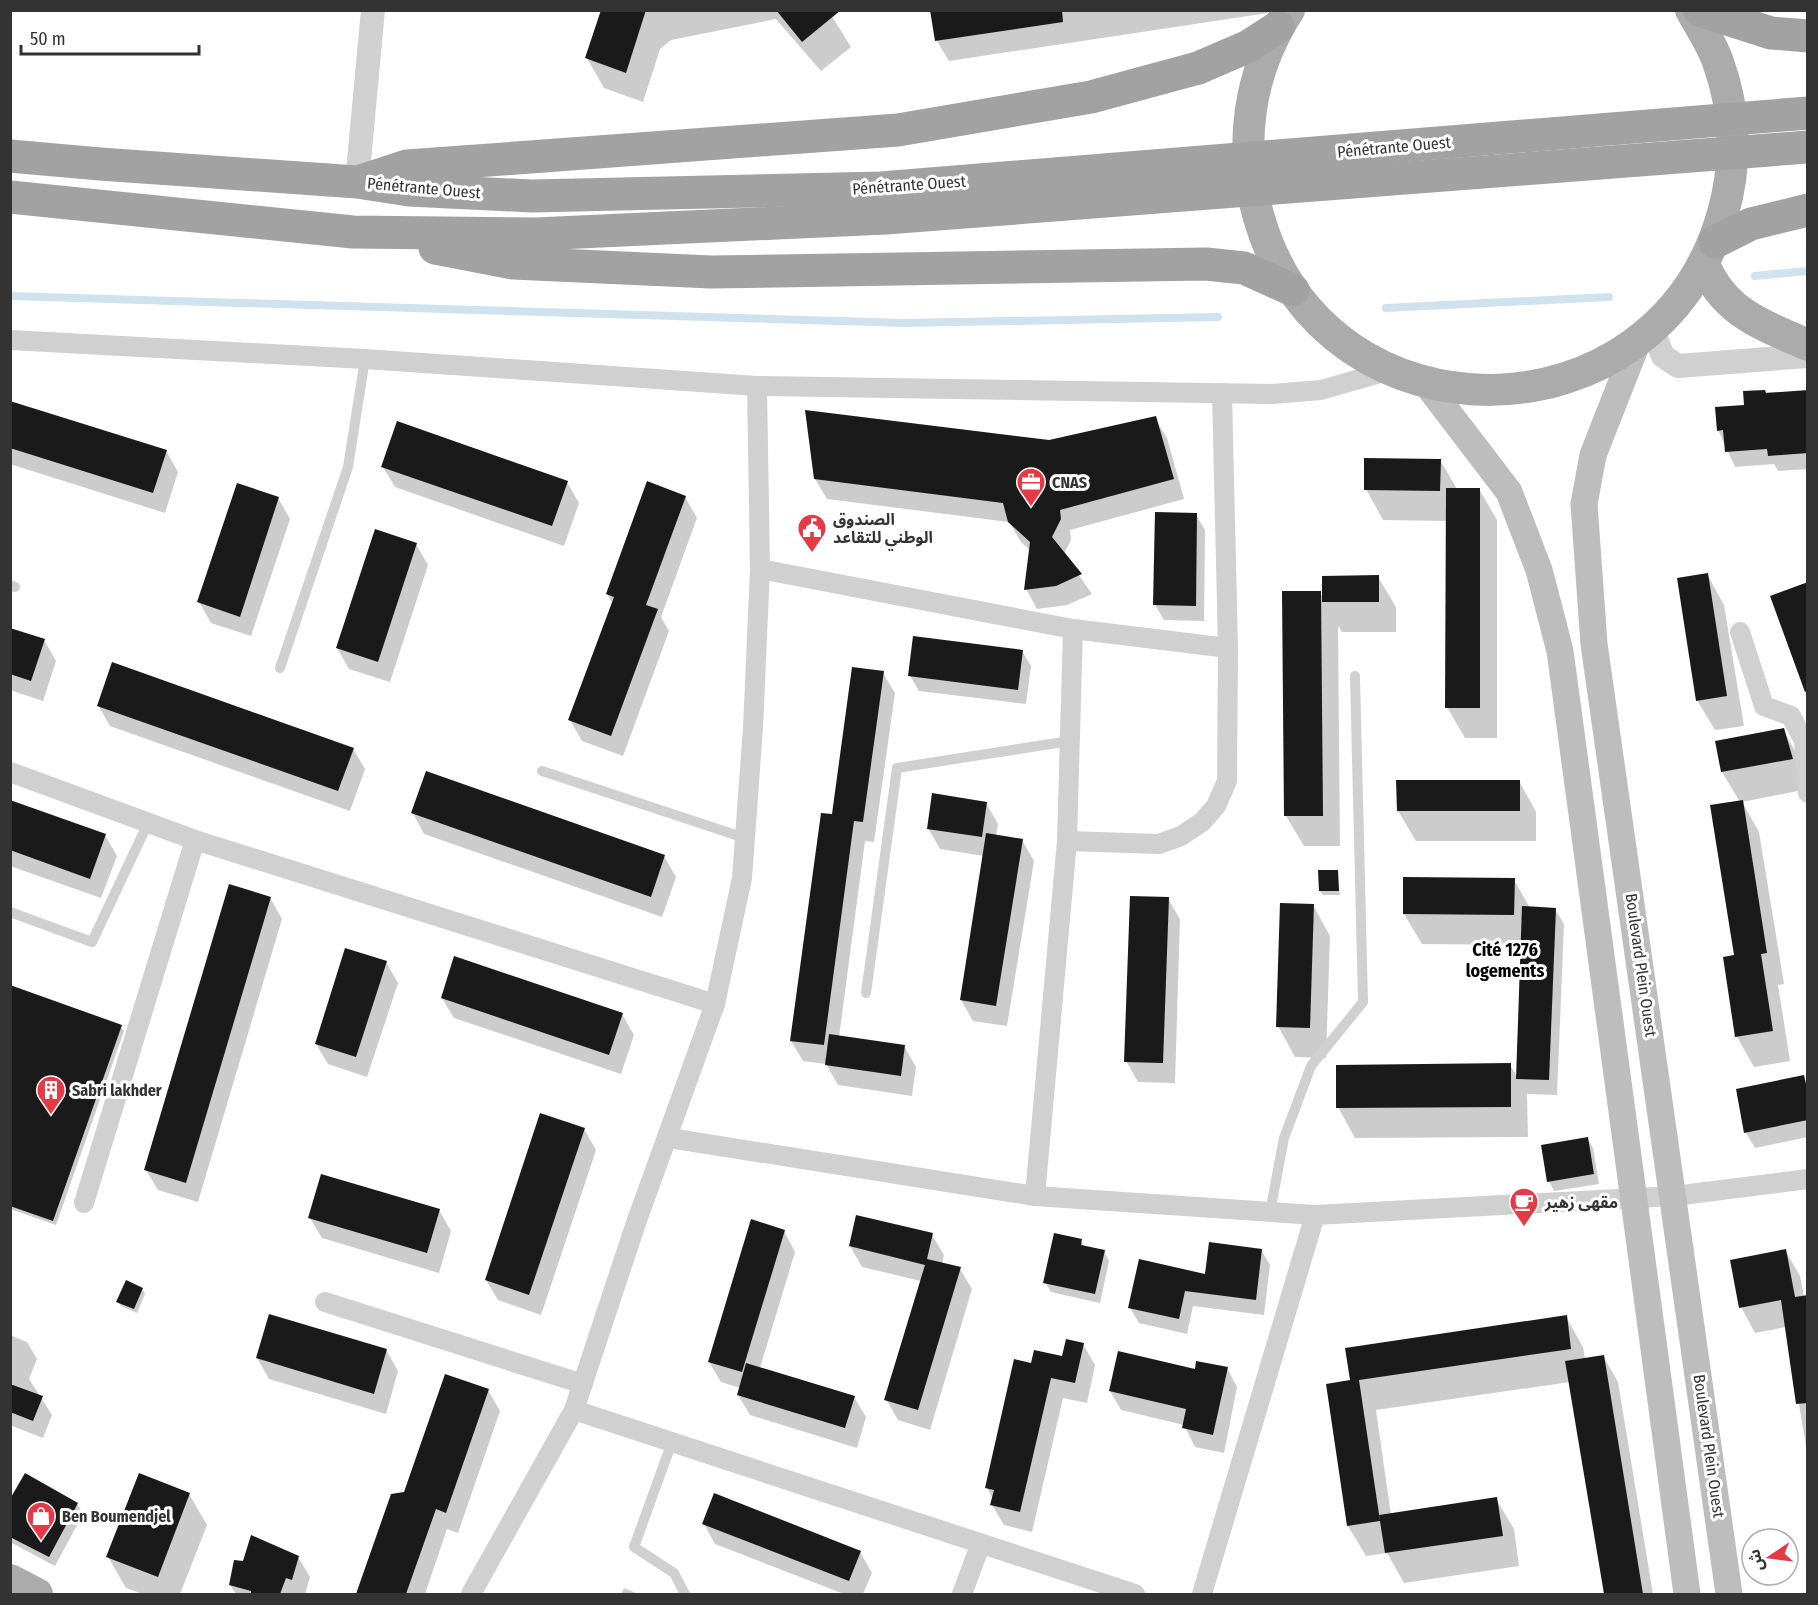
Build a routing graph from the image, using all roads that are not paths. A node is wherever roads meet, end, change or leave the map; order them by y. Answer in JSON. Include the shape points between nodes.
{"nodes":[{"id":1,"x":373,"y":10,"type":"edge"},
{"id":2,"x":1691,"y":10,"type":"edge"},
{"id":3,"x":1699,"y":10,"type":"edge"},
{"id":4,"x":1283,"y":19,"type":"edge"},
{"id":5,"x":1808,"y":36,"type":"edge"},
{"id":6,"x":1808,"y":113,"type":"edge"},
{"id":7,"x":1808,"y":147,"type":"edge"},
{"id":8,"x":10,"y":156,"type":"edge"},
{"id":9,"x":357,"y":182,"type":"junction"},
{"id":10,"x":10,"y":197,"type":"edge"},
{"id":11,"x":1808,"y":210,"type":"edge"},
{"id":12,"x":353,"y":231,"type":"junction"},
{"id":13,"x":1709,"y":253,"type":"junction"},
{"id":14,"x":1293,"y":290,"type":"junction"},
{"id":15,"x":1645,"y":336,"type":"junction"},
{"id":16,"x":10,"y":340,"type":"edge"},
{"id":17,"x":1808,"y":345,"type":"edge"},
{"id":18,"x":1808,"y":356,"type":"edge"},
{"id":19,"x":365,"y":358,"type":"junction"},
{"id":20,"x":1391,"y":370,"type":"junction"},
{"id":21,"x":1425,"y":382,"type":"junction"},
{"id":22,"x":758,"y":386,"type":"junction"},
{"id":23,"x":1222,"y":393,"type":"junction"},
{"id":24,"x":760,"y":569,"type":"junction"},
{"id":25,"x":1073,"y":629,"type":"junction"},
{"id":26,"x":1740,"y":632,"type":"dead end"},
{"id":27,"x":1228,"y":648,"type":"junction"},
{"id":28,"x":280,"y":668,"type":"dead end"},
{"id":29,"x":1355,"y":676,"type":"dead end"},
{"id":30,"x":1070,"y":741,"type":"junction"},
{"id":31,"x":542,"y":771,"type":"dead end"},
{"id":32,"x":10,"y":772,"type":"edge"},
{"id":33,"x":1808,"y":793,"type":"edge"},
{"id":34,"x":148,"y":823,"type":"junction"},
{"id":35,"x":745,"y":838,"type":"junction"},
{"id":36,"x":195,"y":840,"type":"junction"},
{"id":37,"x":1067,"y":842,"type":"junction"},
{"id":38,"x":10,"y":912,"type":"edge"},
{"id":39,"x":866,"y":993,"type":"dead end"},
{"id":40,"x":715,"y":1004,"type":"junction"},
{"id":41,"x":669,"y":1138,"type":"junction"},
{"id":42,"x":1808,"y":1179,"type":"edge"},
{"id":43,"x":1035,"y":1196,"type":"junction"},
{"id":44,"x":1674,"y":1196,"type":"junction"},
{"id":45,"x":1635,"y":1197,"type":"junction"},
{"id":46,"x":84,"y":1203,"type":"dead end"},
{"id":47,"x":1270,"y":1212,"type":"junction"},
{"id":48,"x":1315,"y":1215,"type":"junction"},
{"id":49,"x":325,"y":1302,"type":"dead end"},
{"id":50,"x":583,"y":1384,"type":"junction"},
{"id":51,"x":574,"y":1410,"type":"junction"},
{"id":52,"x":672,"y":1442,"type":"junction"},
{"id":53,"x":981,"y":1544,"type":"junction"},
{"id":54,"x":10,"y":1580,"type":"edge"},
{"id":55,"x":37,"y":1594,"type":"edge"},
{"id":56,"x":471,"y":1594,"type":"edge"},
{"id":57,"x":685,"y":1594,"type":"edge"},
{"id":58,"x":962,"y":1594,"type":"edge"},
{"id":59,"x":1135,"y":1594,"type":"edge"},
{"id":60,"x":1202,"y":1594,"type":"edge"},
{"id":61,"x":1688,"y":1594,"type":"edge"},
{"id":62,"x":1729,"y":1594,"type":"edge"}],
"edges":[{"from":1,"to":9,"type":"street"},
{"from":2,"to":13,"type":"main road","via":[[1718,61],[1732,121],[1731,182]]},
{"from":3,"to":5,"type":"highway","via":[[1771,33]]},
{"from":4,"to":9,"type":"highway","via":[[1247,47],[1198,68],[1091,97],[898,130],[407,166]]},
{"from":4,"to":14,"type":"main road","via":[[1257,78],[1248,144],[1251,189],[1266,242]]},
{"from":6,"to":9,"type":"highway","name":"Pénétrante Ouest","via":[[881,188],[532,196],[409,190]]},
{"from":7,"to":12,"type":"highway","name":"Pénétrante Ouest","via":[[886,218],[536,234]]},
{"from":8,"to":9,"type":"highway","name":"Pénétrante Ouest"},
{"from":10,"to":12,"type":"highway","name":"Pénétrante Ouest"},
{"from":11,"to":13,"type":"highway","via":[[1751,224]]},
{"from":12,"to":14,"type":"highway","via":[[513,263],[711,272],[1206,264],[1244,268]]},
{"from":13,"to":15,"type":"main road","via":[[1684,296]]},
{"from":13,"to":17,"type":"main road","via":[[1716,289],[1735,309]]},
{"from":14,"to":20,"type":"main road","via":[[1347,345]]},
{"from":15,"to":18,"type":"street","via":[[1663,357],[1678,366]]},
{"from":15,"to":21,"type":"main road","via":[[1589,371],[1536,387],[1480,391]]},
{"from":15,"to":44,"type":"main road","name":"Boulevard Plein Ouest","via":[[1593,454],[1584,504],[1594,644]]},
{"from":16,"to":19,"type":"street"},
{"from":19,"to":22,"type":"street"},
{"from":19,"to":28,"type":"lane","via":[[348,467]]},
{"from":20,"to":21,"type":"main road"},
{"from":20,"to":23,"type":"street","via":[[1321,390]]},
{"from":21,"to":45,"type":"main road","via":[[1509,492],[1539,570],[1560,651]]},
{"from":22,"to":23,"type":"street"},
{"from":22,"to":24,"type":"street"},
{"from":23,"to":27,"type":"street"},
{"from":24,"to":25,"type":"street"},
{"from":24,"to":35,"type":"street"},
{"from":25,"to":27,"type":"street"},
{"from":25,"to":30,"type":"street"},
{"from":26,"to":33,"type":"street","via":[[1764,706],[1791,716],[1804,741]]},
{"from":27,"to":37,"type":"street","via":[[1227,781],[1216,806],[1202,822],[1181,836],[1159,844]]},
{"from":29,"to":47,"type":"lane","via":[[1363,1002],[1311,1066],[1284,1138]]},
{"from":30,"to":37,"type":"street"},
{"from":30,"to":39,"type":"lane","via":[[897,768]]},
{"from":31,"to":35,"type":"lane"},
{"from":32,"to":34,"type":"street"},
{"from":34,"to":36,"type":"street"},
{"from":34,"to":38,"type":"lane","via":[[92,942]]},
{"from":35,"to":40,"type":"street","via":[[742,878]]},
{"from":36,"to":40,"type":"street"},
{"from":36,"to":46,"type":"street"},
{"from":37,"to":43,"type":"street"},
{"from":40,"to":41,"type":"street"},
{"from":41,"to":43,"type":"street"},
{"from":41,"to":50,"type":"street","via":[[636,1223]]},
{"from":42,"to":44,"type":"street"},
{"from":43,"to":47,"type":"street"},
{"from":44,"to":45,"type":"street"},
{"from":44,"to":62,"type":"main road","name":"Boulevard Plein Ouest"},
{"from":45,"to":48,"type":"street"},
{"from":45,"to":61,"type":"main road"},
{"from":47,"to":48,"type":"street"},
{"from":48,"to":60,"type":"street"},
{"from":49,"to":50,"type":"street"},
{"from":50,"to":51,"type":"street"},
{"from":51,"to":52,"type":"street"},
{"from":51,"to":56,"type":"street"},
{"from":52,"to":53,"type":"street"},
{"from":52,"to":57,"type":"lane","via":[[634,1547],[674,1573]]},
{"from":53,"to":58,"type":"street"},
{"from":53,"to":59,"type":"street"},
{"from":54,"to":55,"type":"main road"}]}
